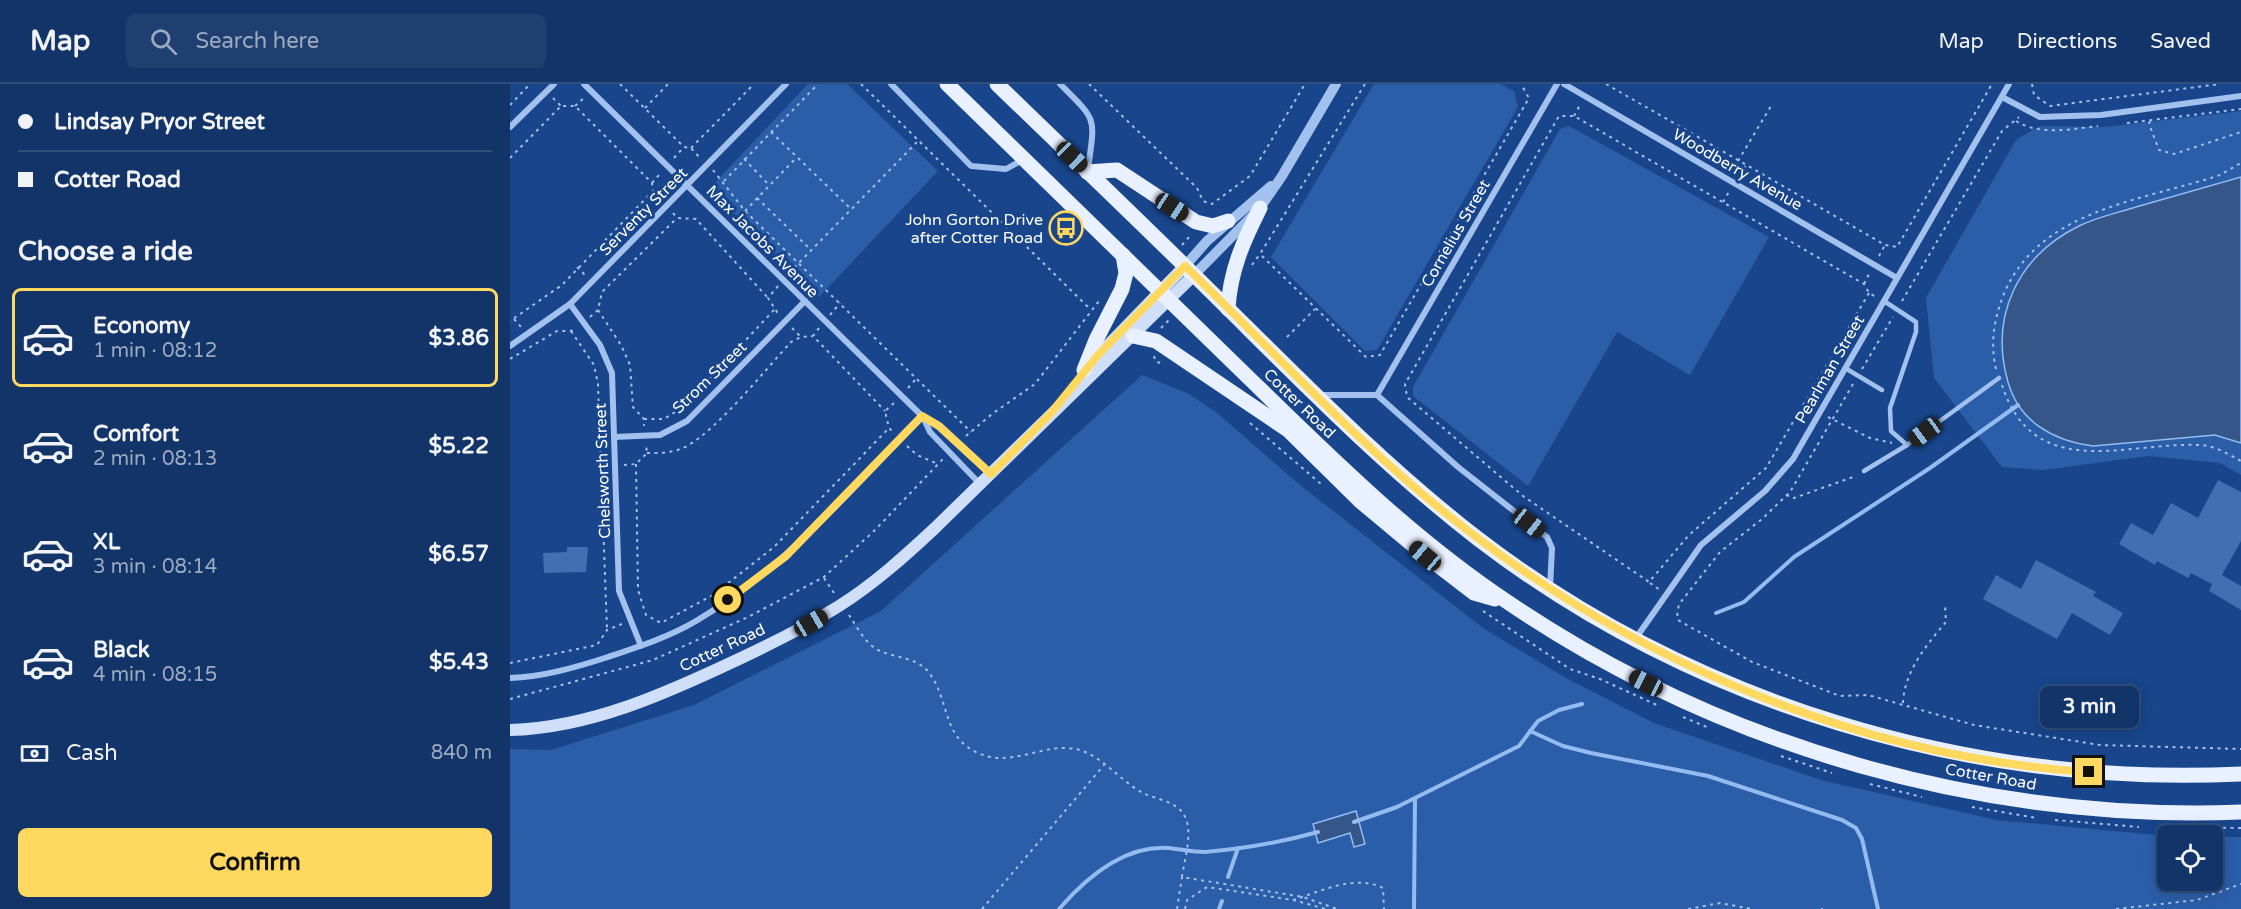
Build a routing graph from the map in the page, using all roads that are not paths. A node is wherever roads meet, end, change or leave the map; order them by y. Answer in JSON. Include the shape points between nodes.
{"nodes":[{"id":1,"x":554,"y":84,"type":"edge"},
{"id":2,"x":585,"y":84,"type":"edge"},
{"id":3,"x":786,"y":84,"type":"edge"},
{"id":4,"x":891,"y":84,"type":"edge"},
{"id":5,"x":947,"y":84,"type":"edge"},
{"id":6,"x":997,"y":84,"type":"edge"},
{"id":7,"x":1060,"y":84,"type":"edge"},
{"id":8,"x":1336,"y":84,"type":"edge"},
{"id":9,"x":1557,"y":84,"type":"edge"},
{"id":10,"x":1564,"y":84,"type":"edge"},
{"id":11,"x":2009,"y":84,"type":"edge"},
{"id":12,"x":2241,"y":96,"type":"edge"},
{"id":13,"x":2002,"y":97,"type":"junction"},
{"id":14,"x":510,"y":127,"type":"edge"},
{"id":15,"x":1024,"y":159,"type":"junction"},
{"id":16,"x":1087,"y":172,"type":"junction"},
{"id":17,"x":1282,"y":176,"type":"junction"},
{"id":18,"x":687,"y":185,"type":"junction"},
{"id":19,"x":1260,"y":208,"type":"junction"},
{"id":20,"x":1228,"y":221,"type":"junction"},
{"id":21,"x":1123,"y":255,"type":"junction"},
{"id":22,"x":1189,"y":271,"type":"junction"},
{"id":23,"x":1898,"y":278,"type":"junction"},
{"id":24,"x":1164,"y":296,"type":"junction"},
{"id":25,"x":805,"y":301,"type":"junction"},
{"id":26,"x":1884,"y":301,"type":"junction"},
{"id":27,"x":570,"y":304,"type":"junction"},
{"id":28,"x":1228,"y":309,"type":"junction"},
{"id":29,"x":1133,"y":336,"type":"junction"},
{"id":30,"x":510,"y":346,"type":"edge"},
{"id":31,"x":1845,"y":368,"type":"junction"},
{"id":32,"x":1084,"y":370,"type":"junction"},
{"id":33,"x":1999,"y":378,"type":"road end"},
{"id":34,"x":1882,"y":390,"type":"dead end"},
{"id":35,"x":1316,"y":395,"type":"junction"},
{"id":36,"x":1377,"y":395,"type":"junction"},
{"id":37,"x":1051,"y":413,"type":"junction"},
{"id":38,"x":922,"y":416,"type":"junction"},
{"id":39,"x":614,"y":437,"type":"junction"},
{"id":40,"x":1907,"y":445,"type":"junction"},
{"id":41,"x":1864,"y":471,"type":"road end"},
{"id":42,"x":991,"y":474,"type":"junction"},
{"id":43,"x":981,"y":484,"type":"junction"},
{"id":44,"x":1550,"y":589,"type":"junction"},
{"id":45,"x":1507,"y":602,"type":"junction"},
{"id":46,"x":1635,"y":638,"type":"junction"},
{"id":47,"x":641,"y":646,"type":"junction"},
{"id":48,"x":510,"y":678,"type":"edge"},
{"id":49,"x":510,"y":730,"type":"edge"},
{"id":50,"x":2241,"y":774,"type":"edge"},
{"id":51,"x":2241,"y":812,"type":"edge"}],
"edges":[{"from":1,"to":14,"type":"street"},
{"from":2,"to":18,"type":"street","name":"Max Jacobs Avenue"},
{"from":3,"to":18,"type":"street","name":"Serventy Street"},
{"from":4,"to":15,"type":"street","via":[[971,166],[1006,169]]},
{"from":5,"to":15,"type":"main road"},
{"from":6,"to":16,"type":"main road"},
{"from":7,"to":16,"type":"street","via":[[1090,114],[1094,128]]},
{"from":8,"to":17,"type":"street"},
{"from":9,"to":36,"type":"street","name":"Cornelius Street"},
{"from":10,"to":23,"type":"street","name":"Woodberry Avenue"},
{"from":11,"to":13,"type":"street","name":"Pearlman Street"},
{"from":12,"to":13,"type":"street","via":[[2101,115],[2040,117]]},
{"from":13,"to":23,"type":"street","name":"Pearlman Street"},
{"from":15,"to":21,"type":"main road"},
{"from":16,"to":20,"type":"main road","via":[[1117,170],[1196,222],[1213,226]]},
{"from":16,"to":22,"type":"main road"},
{"from":17,"to":19,"type":"street"},
{"from":17,"to":20,"type":"street"},
{"from":18,"to":25,"type":"street","name":"Max Jacobs Avenue"},
{"from":18,"to":27,"type":"street","name":"Serventy Street"},
{"from":19,"to":22,"type":"street"},
{"from":19,"to":28,"type":"main road","via":[[1234,264]]},
{"from":20,"to":22,"type":"street"},
{"from":21,"to":24,"type":"main road"},
{"from":21,"to":32,"type":"main road","via":[[1126,273],[1122,289]]},
{"from":22,"to":24,"type":"main road","name":"Cotter Road"},
{"from":22,"to":28,"type":"main road","name":"Cotter Road"},
{"from":23,"to":26,"type":"street","name":"Pearlman Street"},
{"from":24,"to":29,"type":"main road","name":"Cotter Road"},
{"from":24,"to":32,"type":"main road","name":"Cotter Road"},
{"from":24,"to":45,"type":"main road","name":"Cotter Road","via":[[1359,483],[1431,545]]},
{"from":25,"to":38,"type":"street","name":"Max Jacobs Avenue"},
{"from":25,"to":39,"type":"street","name":"Strom Street","via":[[687,421],[660,435]]},
{"from":26,"to":31,"type":"street","name":"Pearlman Street"},
{"from":26,"to":40,"type":"lane","via":[[1916,322],[1890,408],[1891,431]]},
{"from":27,"to":30,"type":"street","name":"Serventy Street"},
{"from":27,"to":39,"type":"street","name":"Chelsworth Street","via":[[600,345],[612,373]]},
{"from":28,"to":35,"type":"main road","name":"Cotter Road"},
{"from":29,"to":37,"type":"main road","name":"Cotter Road"},
{"from":29,"to":45,"type":"main road","via":[[1156,341],[1288,430],[1360,501],[1425,556],[1474,593]]},
{"from":31,"to":34,"type":"lane"},
{"from":31,"to":46,"type":"street","name":"Pearlman Street","via":[[1793,459],[1765,491],[1701,545]]},
{"from":32,"to":37,"type":"main road","name":"Cotter Road"},
{"from":33,"to":40,"type":"lane"},
{"from":35,"to":36,"type":"street"},
{"from":35,"to":44,"type":"main road","name":"Cotter Road","via":[[1422,493]]},
{"from":36,"to":44,"type":"street","via":[[1458,467],[1546,537],[1552,548]]},
{"from":37,"to":42,"type":"main road","name":"Cotter Road"},
{"from":38,"to":42,"type":"street","name":"Max Jacobs Avenue","via":[[939,426]]},
{"from":38,"to":43,"type":"street","name":"Max Jacobs Avenue","via":[[930,432]]},
{"from":38,"to":47,"type":"street","via":[[786,556],[696,621]]},
{"from":39,"to":47,"type":"street","name":"Chelsworth Street","via":[[619,591]]},
{"from":40,"to":41,"type":"lane"},
{"from":42,"to":43,"type":"main road","name":"Cotter Road"},
{"from":43,"to":49,"type":"main road","name":"Cotter Road","via":[[901,560],[841,605],[796,632],[667,692],[592,718],[555,727]]},
{"from":44,"to":46,"type":"main road","name":"Cotter Road"},
{"from":45,"to":51,"type":"main road","name":"Cotter Road","via":[[1574,644],[1679,699],[1767,735],[1874,770],[2021,800],[2140,812]]},
{"from":46,"to":50,"type":"main road","name":"Cotter Road","via":[[1753,693],[1871,734],[1936,749],[2071,771],[2143,776]]},
{"from":47,"to":48,"type":"street","via":[[578,667]]}]}
